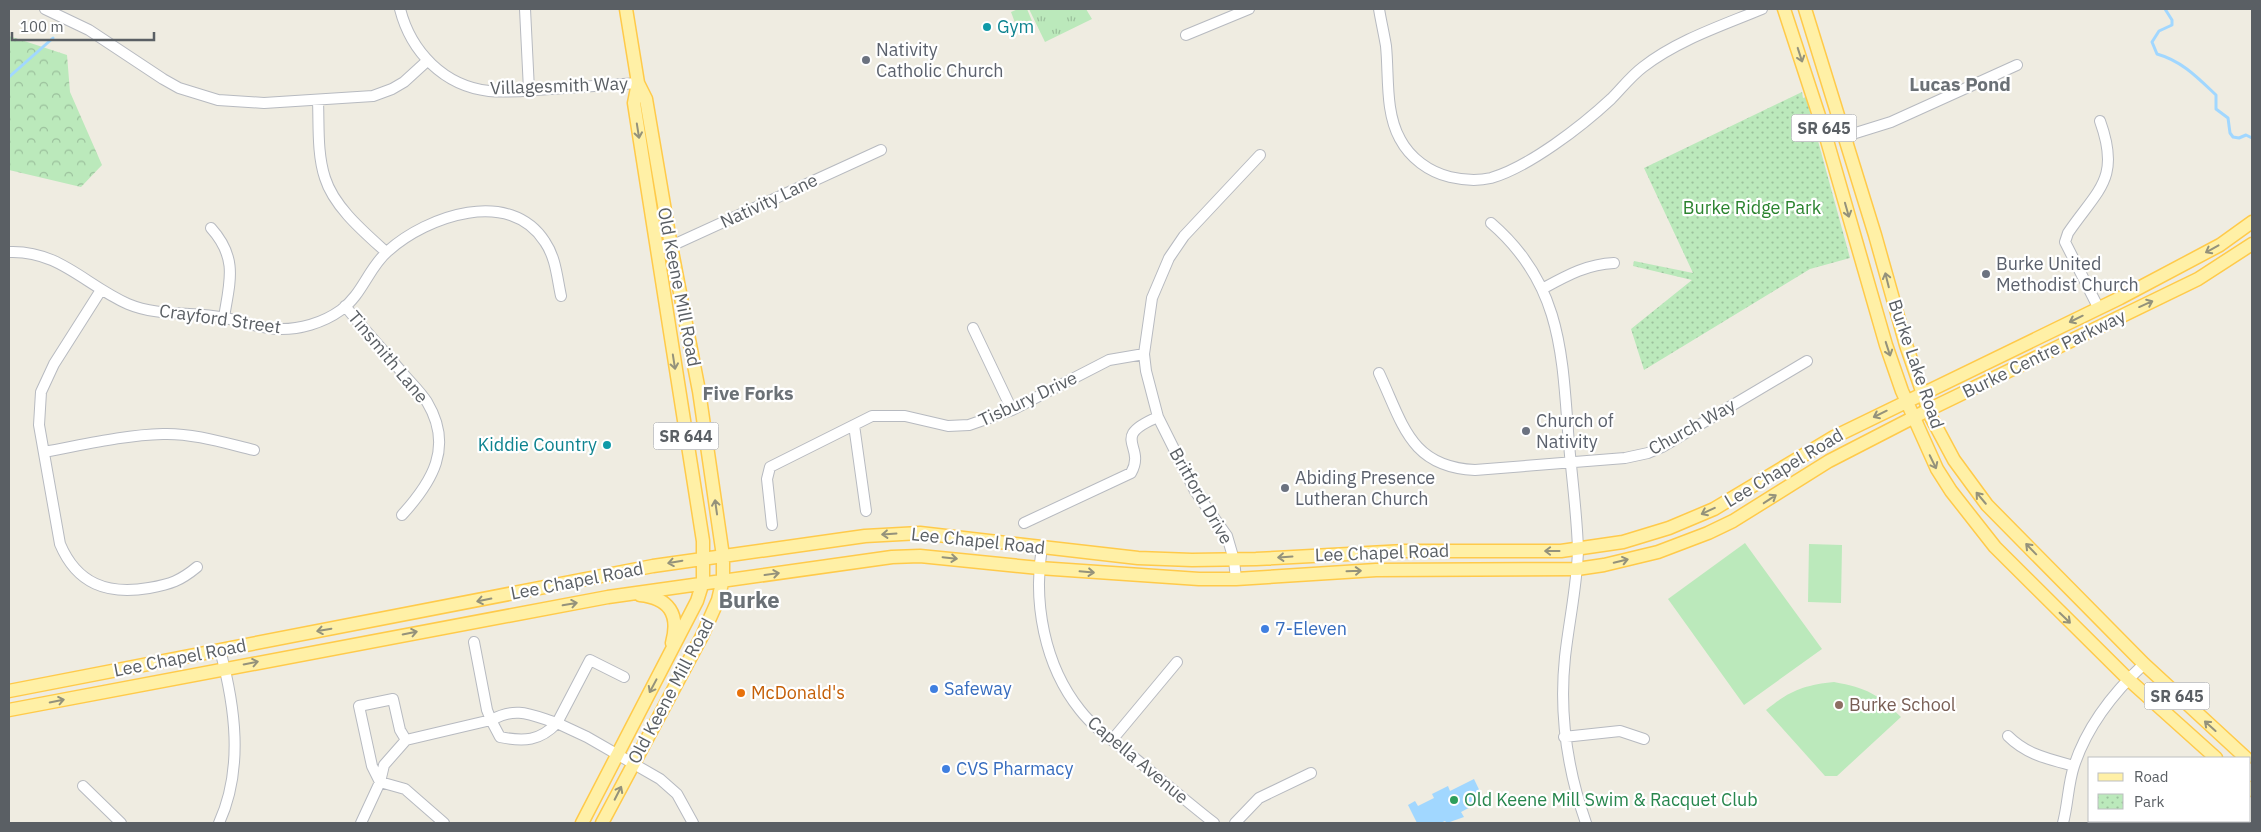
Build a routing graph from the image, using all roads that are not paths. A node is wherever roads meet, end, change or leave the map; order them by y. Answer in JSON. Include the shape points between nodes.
{"nodes":[{"id":1,"x":45,"y":9,"type":"edge"},
{"id":2,"x":400,"y":9,"type":"edge"},
{"id":3,"x":525,"y":9,"type":"edge"},
{"id":4,"x":626,"y":9,"type":"edge"},
{"id":5,"x":1249,"y":9,"type":"edge"},
{"id":6,"x":1379,"y":9,"type":"edge"},
{"id":7,"x":1762,"y":9,"type":"edge"},
{"id":8,"x":1784,"y":9,"type":"edge"},
{"id":9,"x":1805,"y":9,"type":"edge"},
{"id":10,"x":1186,"y":35,"type":"dead end"},
{"id":11,"x":427,"y":61,"type":"junction"},
{"id":12,"x":2017,"y":65,"type":"dead end"},
{"id":13,"x":638,"y":83,"type":"junction"},
{"id":14,"x":529,"y":90,"type":"junction"},
{"id":15,"x":318,"y":101,"type":"junction"},
{"id":16,"x":2100,"y":121,"type":"dead end"},
{"id":17,"x":1846,"y":136,"type":"junction"},
{"id":18,"x":881,"y":150,"type":"dead end"},
{"id":19,"x":1260,"y":155,"type":"dead end"},
{"id":20,"x":2252,"y":222,"type":"edge"},
{"id":21,"x":1490,"y":223,"type":"dead end"},
{"id":22,"x":211,"y":228,"type":"dead end"},
{"id":23,"x":2252,"y":244,"type":"edge"},
{"id":24,"x":671,"y":246,"type":"junction"},
{"id":25,"x":657,"y":250,"type":"junction"},
{"id":26,"x":9,"y":252,"type":"edge"},
{"id":27,"x":386,"y":252,"type":"junction"},
{"id":28,"x":1614,"y":263,"type":"dead end"},
{"id":29,"x":1542,"y":289,"type":"junction"},
{"id":30,"x":101,"y":290,"type":"junction"},
{"id":31,"x":561,"y":296,"type":"dead end"},
{"id":32,"x":345,"y":306,"type":"junction"},
{"id":33,"x":2098,"y":308,"type":"junction"},
{"id":34,"x":224,"y":317,"type":"junction"},
{"id":35,"x":973,"y":328,"type":"dead end"},
{"id":36,"x":1144,"y":354,"type":"junction"},
{"id":37,"x":1807,"y":361,"type":"dead end"},
{"id":38,"x":1379,"y":373,"type":"dead end"},
{"id":39,"x":1924,"y":393,"type":"junction"},
{"id":40,"x":1906,"y":401,"type":"junction"},
{"id":41,"x":1012,"y":410,"type":"junction"},
{"id":42,"x":1928,"y":410,"type":"junction"},
{"id":43,"x":1158,"y":417,"type":"junction"},
{"id":44,"x":1914,"y":418,"type":"junction"},
{"id":45,"x":854,"y":425,"type":"junction"},
{"id":46,"x":254,"y":450,"type":"dead end"},
{"id":47,"x":44,"y":452,"type":"junction"},
{"id":48,"x":1571,"y":462,"type":"junction"},
{"id":49,"x":866,"y":511,"type":"dead end"},
{"id":50,"x":402,"y":515,"type":"dead end"},
{"id":51,"x":1024,"y":523,"type":"dead end"},
{"id":52,"x":772,"y":525,"type":"dead end"},
{"id":53,"x":1042,"y":547,"type":"junction"},
{"id":54,"x":1578,"y":550,"type":"junction"},
{"id":55,"x":723,"y":556,"type":"junction"},
{"id":56,"x":704,"y":557,"type":"junction"},
{"id":57,"x":1234,"y":560,"type":"junction"},
{"id":58,"x":197,"y":567,"type":"dead end"},
{"id":59,"x":1039,"y":568,"type":"junction"},
{"id":60,"x":1578,"y":569,"type":"junction"},
{"id":61,"x":723,"y":579,"type":"junction"},
{"id":62,"x":1236,"y":579,"type":"junction"},
{"id":63,"x":703,"y":582,"type":"junction"},
{"id":64,"x":626,"y":594,"type":"junction"},
{"id":65,"x":474,"y":642,"type":"dead end"},
{"id":66,"x":220,"y":650,"type":"junction"},
{"id":67,"x":666,"y":662,"type":"junction"},
{"id":68,"x":1178,"y":662,"type":"dead end"},
{"id":69,"x":2144,"y":664,"type":"junction"},
{"id":70,"x":225,"y":668,"type":"junction"},
{"id":71,"x":624,"y":677,"type":"dead end"},
{"id":72,"x":2128,"y":679,"type":"junction"},
{"id":73,"x":9,"y":691,"type":"edge"},
{"id":74,"x":9,"y":710,"type":"edge"},
{"id":75,"x":491,"y":720,"type":"junction"},
{"id":76,"x":557,"y":723,"type":"junction"},
{"id":77,"x":2008,"y":736,"type":"dead end"},
{"id":78,"x":1564,"y":737,"type":"junction"},
{"id":79,"x":1644,"y":739,"type":"dead end"},
{"id":80,"x":406,"y":740,"type":"junction"},
{"id":81,"x":1112,"y":740,"type":"junction"},
{"id":82,"x":617,"y":754,"type":"junction"},
{"id":83,"x":2215,"y":757,"type":"edge"},
{"id":84,"x":2245,"y":757,"type":"edge"},
{"id":85,"x":633,"y":764,"type":"junction"},
{"id":86,"x":2074,"y":766,"type":"junction"},
{"id":87,"x":1311,"y":773,"type":"dead end"},
{"id":88,"x":380,"y":782,"type":"junction"},
{"id":89,"x":83,"y":786,"type":"dead end"},
{"id":90,"x":121,"y":823,"type":"edge"},
{"id":91,"x":220,"y":823,"type":"edge"},
{"id":92,"x":361,"y":823,"type":"edge"},
{"id":93,"x":444,"y":823,"type":"edge"},
{"id":94,"x":582,"y":823,"type":"edge"},
{"id":95,"x":602,"y":823,"type":"edge"},
{"id":96,"x":694,"y":823,"type":"edge"},
{"id":97,"x":1214,"y":823,"type":"edge"},
{"id":98,"x":1235,"y":823,"type":"edge"},
{"id":99,"x":1586,"y":823,"type":"edge"},
{"id":100,"x":2063,"y":823,"type":"edge"}],
"edges":[{"from":1,"to":15,"type":"street","via":[[89,30],[163,79],[194,94],[243,103]]},
{"from":2,"to":11,"type":"street","name":"Villagesmith Way","via":[[410,37]]},
{"from":3,"to":14,"type":"street"},
{"from":4,"to":13,"type":"main road","name":"Old Keene Mill Road","number":"SR 644"},
{"from":5,"to":10,"type":"street"},
{"from":6,"to":7,"type":"street","via":[[1392,113],[1400,139],[1415,159],[1438,174],[1464,180],[1491,178],[1531,159],[1571,133],[1642,68],[1665,52]]},
{"from":8,"to":40,"type":"main road","name":"Burke Lake Road","number":"SR 645","one_way":true},
{"from":9,"to":17,"type":"main road","name":"Burke Lake Road","number":"SR 645"},
{"from":11,"to":14,"type":"street","name":"Villagesmith Way","via":[[454,80],[474,88],[502,92]]},
{"from":11,"to":15,"type":"street","via":[[404,82],[381,94]]},
{"from":12,"to":17,"type":"street","via":[[1891,122]]},
{"from":13,"to":14,"type":"street","name":"Villagesmith Way"},
{"from":13,"to":24,"type":"main road","name":"Old Keene Mill Road","number":"SR 644","via":[[646,99]]},
{"from":13,"to":25,"type":"main road","name":"Old Keene Mill Road","number":"SR 644","one_way":true,"via":[[634,103]]},
{"from":15,"to":27,"type":"street","via":[[322,165],[329,188],[341,207]]},
{"from":16,"to":33,"type":"street","via":[[2109,167],[2103,184],[2065,242]]},
{"from":39,"to":17,"type":"main road","name":"Burke Lake Road","number":"SR 645","one_way":true,"via":[[1903,336]]},
{"from":18,"to":24,"type":"street","name":"Nativity Lane"},
{"from":19,"to":36,"type":"street","name":"Britford Drive","via":[[1184,236],[1169,258],[1152,298]]},
{"from":20,"to":33,"type":"main road","name":"Burke Centre Parkway","one_way":true,"via":[[2195,259]]},
{"from":21,"to":29,"type":"street","via":[[1523,256]]},
{"from":22,"to":34,"type":"street","via":[[222,240],[230,260]]},
{"from":42,"to":23,"type":"main road","name":"Burke Centre Parkway","one_way":true,"via":[[2198,279]]},
{"from":24,"to":25,"type":"street","name":"Nativity Lane"},
{"from":55,"to":24,"type":"main road","name":"Old Keene Mill Road","number":"SR 644","one_way":true,"via":[[699,391]]},
{"from":25,"to":56,"type":"main road","name":"Old Keene Mill Road","number":"SR 644","one_way":true},
{"from":26,"to":30,"type":"street","name":"Crayford Street","via":[[46,256]]},
{"from":27,"to":31,"type":"street","name":"Crayford Street","via":[[419,229],[441,220],[484,211],[506,213],[528,223],[545,241],[554,261]]},
{"from":27,"to":32,"type":"street","name":"Crayford Street"},
{"from":28,"to":29,"type":"street","via":[[1580,269]]},
{"from":29,"to":48,"type":"street","via":[[1552,311],[1561,350]]},
{"from":30,"to":34,"type":"street","name":"Crayford Street","via":[[128,304],[149,310]]},
{"from":30,"to":47,"type":"street","via":[[45,380],[38,409]]},
{"from":32,"to":34,"type":"street","name":"Crayford Street","via":[[321,321],[291,329],[264,327]]},
{"from":32,"to":50,"type":"street","name":"Tinsmith Lane","via":[[422,396],[436,424],[439,448],[434,472],[425,489]]},
{"from":33,"to":39,"type":"main road","name":"Burke Centre Parkway","one_way":true},
{"from":35,"to":41,"type":"street"},
{"from":36,"to":41,"type":"street","name":"Tisbury Drive","via":[[1110,360]]},
{"from":36,"to":43,"type":"street","name":"Britford Drive"},
{"from":37,"to":48,"type":"street","name":"Church Way","via":[[1662,447],[1632,457]]},
{"from":38,"to":48,"type":"street","name":"Church Way","via":[[1410,438],[1427,457],[1440,464],[1475,470]]},
{"from":39,"to":40,"type":"main road","name":"Lee Chapel Road"},
{"from":39,"to":42,"type":"main road","name":"Burke Lake Road","number":"SR 645"},
{"from":40,"to":44,"type":"main road","name":"Burke Lake Road","number":"SR 645"},
{"from":40,"to":54,"type":"main road","name":"Lee Chapel Road","one_way":true,"via":[[1834,437],[1707,512],[1655,533]]},
{"from":41,"to":45,"type":"street","name":"Tisbury Drive","via":[[969,425],[948,426],[905,416],[872,416]]},
{"from":42,"to":44,"type":"main road","name":"Burke Centre Parkway"},
{"from":69,"to":42,"type":"main road","name":"Burke Lake Road","number":"SR 645","one_way":true,"via":[[1979,496],[1954,460]]},
{"from":43,"to":51,"type":"street","via":[[1135,429],[1131,444],[1136,458],[1131,473]]},
{"from":43,"to":57,"type":"street","name":"Britford Drive","via":[[1191,484],[1227,536]]},
{"from":60,"to":44,"type":"main road","name":"Lee Chapel Road","one_way":true,"via":[[1634,559],[1708,533],[1761,505],[1829,461]]},
{"from":44,"to":72,"type":"main road","name":"Burke Lake Road","number":"SR 645","one_way":true,"via":[[1936,469],[1971,518],[2043,596]]},
{"from":45,"to":49,"type":"street"},
{"from":45,"to":52,"type":"street","name":"Tisbury Drive","via":[[770,467],[767,479]]},
{"from":46,"to":47,"type":"street","via":[[192,436],[163,434]]},
{"from":47,"to":58,"type":"street","via":[[60,544],[68,559],[86,579],[108,589],[133,591],[178,582]]},
{"from":48,"to":54,"type":"street"},
{"from":53,"to":55,"type":"main road","name":"Lee Chapel Road","one_way":true,"via":[[904,533]]},
{"from":53,"to":57,"type":"main road","name":"Lee Chapel Road","via":[[1138,558]]},
{"from":53,"to":59,"type":"street","name":"Capella Avenue"},
{"from":54,"to":57,"type":"main road","name":"Lee Chapel Road","one_way":true,"via":[[1405,550]]},
{"from":54,"to":60,"type":"street"},
{"from":55,"to":56,"type":"main road","name":"Lee Chapel Road"},
{"from":55,"to":61,"type":"main road","name":"Old Keene Mill Road","number":"SR 644"},
{"from":56,"to":63,"type":"main road","name":"Old Keene Mill Road","number":"SR 644"},
{"from":56,"to":66,"type":"main road","name":"Lee Chapel Road","one_way":true},
{"from":57,"to":62,"type":"street","name":"Britford Drive"},
{"from":61,"to":59,"type":"main road","name":"Lee Chapel Road","one_way":true,"via":[[901,556]]},
{"from":59,"to":62,"type":"main road","name":"Lee Chapel Road","one_way":true,"via":[[1173,578]]},
{"from":59,"to":81,"type":"street","name":"Capella Avenue","via":[[1043,625],[1054,665],[1079,709]]},
{"from":62,"to":60,"type":"main road","name":"Lee Chapel Road","one_way":true,"via":[[1376,570]]},
{"from":60,"to":78,"type":"street","via":[[1563,679]]},
{"from":61,"to":63,"type":"main road","name":"Lee Chapel Road"},
{"from":61,"to":85,"type":"main road","name":"Old Keene Mill Road","number":"SR 644","via":[[718,600],[702,636]]},
{"from":63,"to":64,"type":"main road","name":"Lee Chapel Road"},
{"from":63,"to":67,"type":"main road","name":"Old Keene Mill Road","number":"SR 644","via":[[697,601]]},
{"from":64,"to":67,"type":"main road","via":[[660,600],[673,613],[675,632]]},
{"from":70,"to":64,"type":"main road","name":"Lee Chapel Road","one_way":true},
{"from":65,"to":75,"type":"street"},
{"from":66,"to":70,"type":"street"},
{"from":66,"to":73,"type":"main road","name":"Lee Chapel Road"},
{"from":67,"to":82,"type":"main road","name":"Old Keene Mill Road","number":"SR 644","one_way":true},
{"from":68,"to":81,"type":"street"},
{"from":69,"to":72,"type":"street"},
{"from":84,"to":69,"type":"main road","name":"Burke Lake Road","number":"SR 645","one_way":true},
{"from":74,"to":70,"type":"main road","name":"Lee Chapel Road","one_way":true},
{"from":70,"to":91,"type":"street","via":[[235,739],[235,765]]},
{"from":71,"to":76,"type":"street","via":[[590,660]]},
{"from":72,"to":83,"type":"main road","name":"Burke Lake Road","number":"SR 645"},
{"from":72,"to":86,"type":"street","via":[[2106,704]]},
{"from":75,"to":76,"type":"street","via":[[505,712],[518,712]]},
{"from":75,"to":76,"type":"street","via":[[500,737],[509,739],[536,739]]},
{"from":75,"to":80,"type":"street"},
{"from":76,"to":82,"type":"street"},
{"from":77,"to":86,"type":"street","via":[[2032,754]]},
{"from":78,"to":79,"type":"street","via":[[1620,731]]},
{"from":78,"to":99,"type":"street","via":[[1571,776]]},
{"from":80,"to":88,"type":"street","via":[[384,765]]},
{"from":80,"to":88,"type":"street","via":[[400,730],[393,699],[359,706],[372,766]]},
{"from":81,"to":97,"type":"street","name":"Capella Avenue"},
{"from":82,"to":85,"type":"street"},
{"from":82,"to":94,"type":"main road","name":"Old Keene Mill Road","number":"SR 644"},
{"from":95,"to":85,"type":"main road","name":"Old Keene Mill Road","number":"SR 644","one_way":true},
{"from":85,"to":96,"type":"street","via":[[671,788]]},
{"from":86,"to":100,"type":"street"},
{"from":87,"to":98,"type":"street","via":[[1260,798]]},
{"from":88,"to":92,"type":"street"},
{"from":88,"to":93,"type":"street","via":[[404,789]]},
{"from":89,"to":90,"type":"street"}]}
